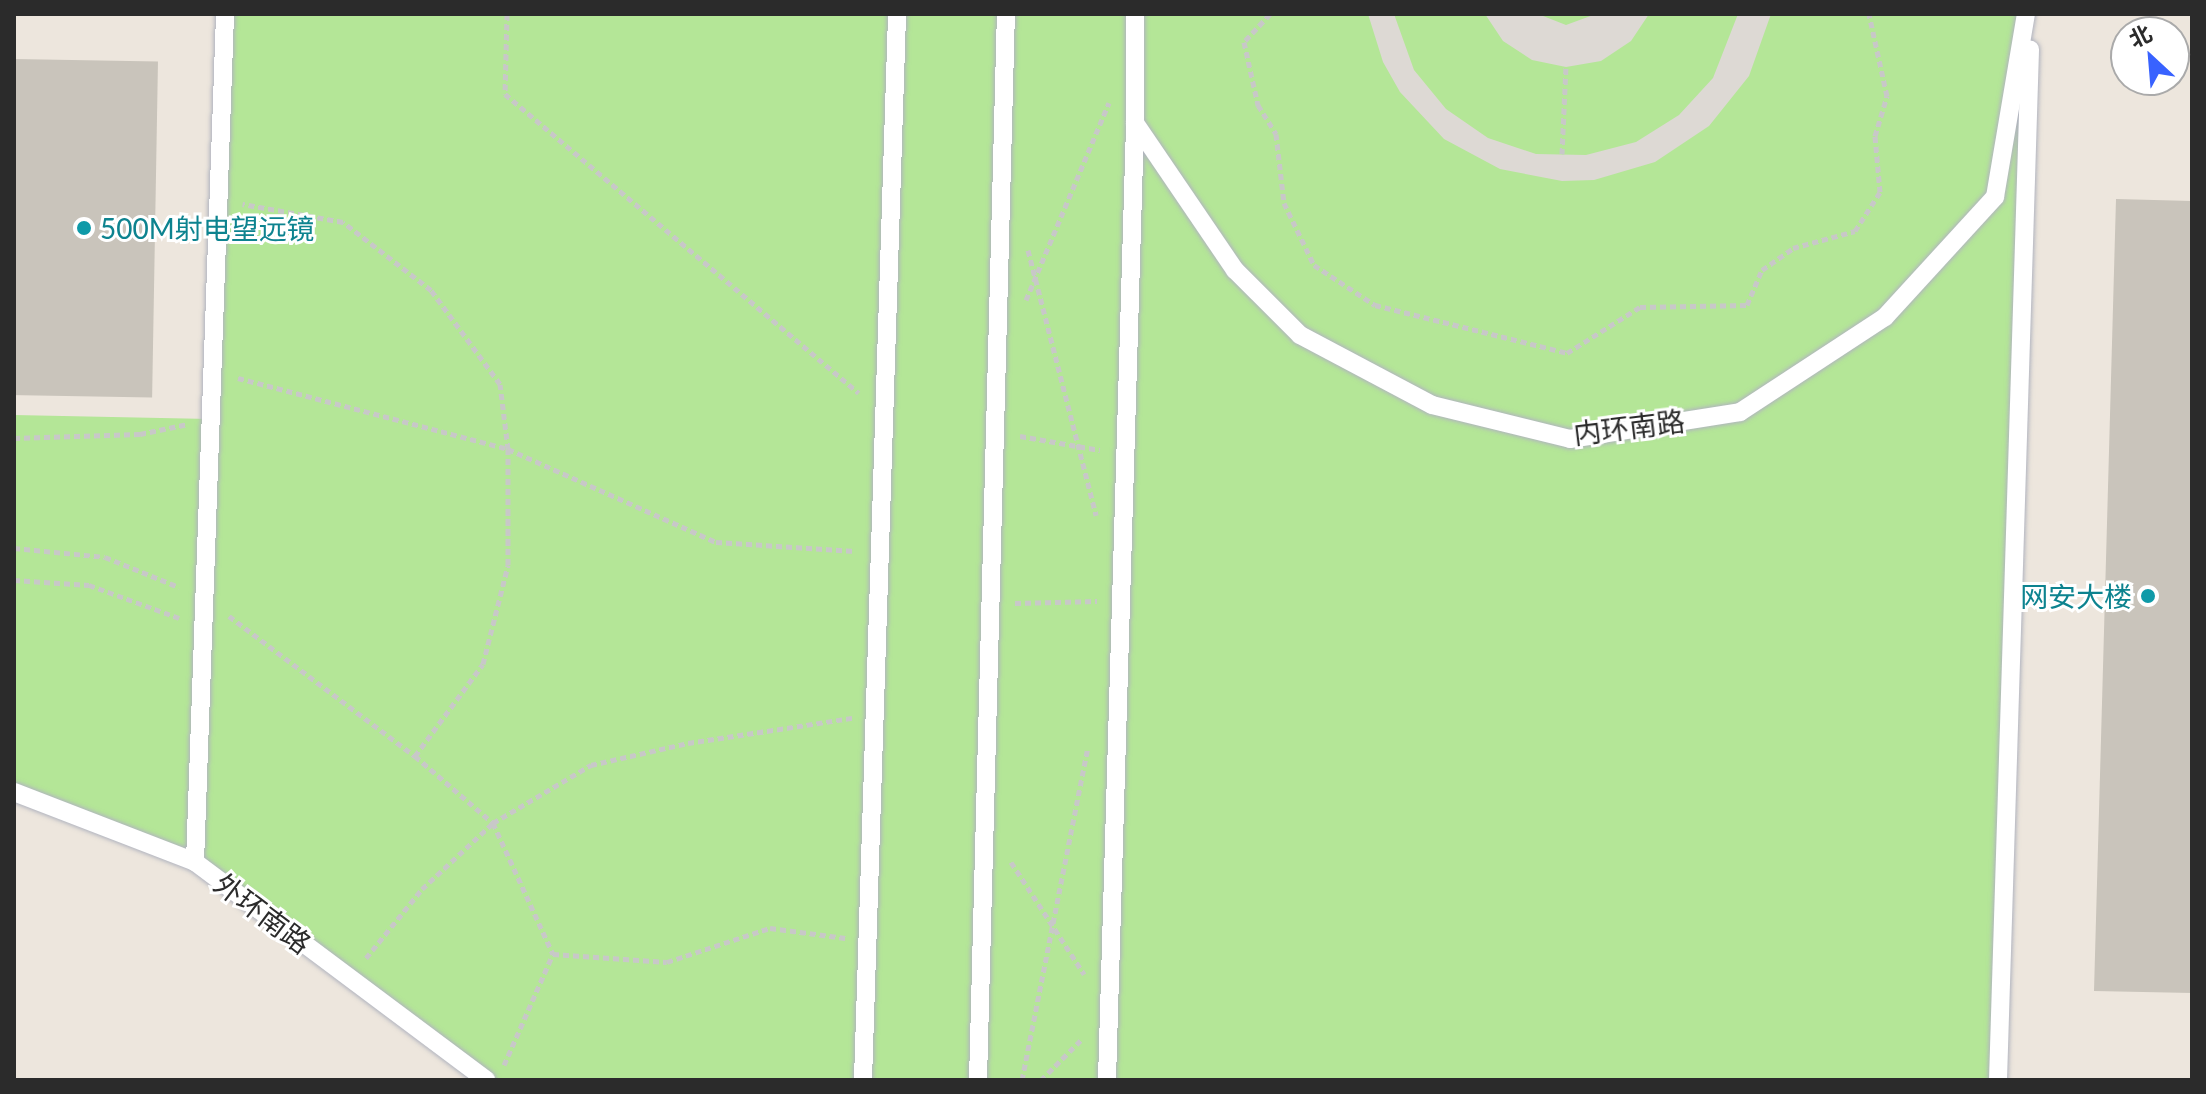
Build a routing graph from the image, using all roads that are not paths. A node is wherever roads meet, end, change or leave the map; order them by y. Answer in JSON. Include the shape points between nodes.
{"nodes":[{"id":1,"x":225,"y":14,"type":"edge"},
{"id":2,"x":897,"y":14,"type":"edge"},
{"id":3,"x":1006,"y":14,"type":"edge"},
{"id":4,"x":1135,"y":14,"type":"edge"},
{"id":5,"x":2028,"y":14,"type":"edge"},
{"id":6,"x":1135,"y":123,"type":"junction"},
{"id":7,"x":14,"y":792,"type":"edge"},
{"id":8,"x":195,"y":862,"type":"junction"},
{"id":9,"x":486,"y":1080,"type":"edge"},
{"id":10,"x":863,"y":1080,"type":"edge"},
{"id":11,"x":978,"y":1080,"type":"edge"},
{"id":12,"x":1107,"y":1080,"type":"edge"},
{"id":13,"x":1998,"y":1080,"type":"edge"}],
"edges":[{"from":1,"to":8,"type":"lane"},
{"from":2,"to":10,"type":"lane"},
{"from":3,"to":11,"type":"lane"},
{"from":4,"to":6,"type":"lane"},
{"from":5,"to":6,"type":"lane","name":"内环南路","via":[[1995,197],[1885,317],[1740,412],[1570,439],[1432,405],[1300,335],[1235,270]]},
{"from":5,"to":13,"type":"lane"},
{"from":6,"to":12,"type":"lane"},
{"from":7,"to":8,"type":"lane","name":"外环南路"},
{"from":8,"to":9,"type":"lane","name":"外环南路"}]}
